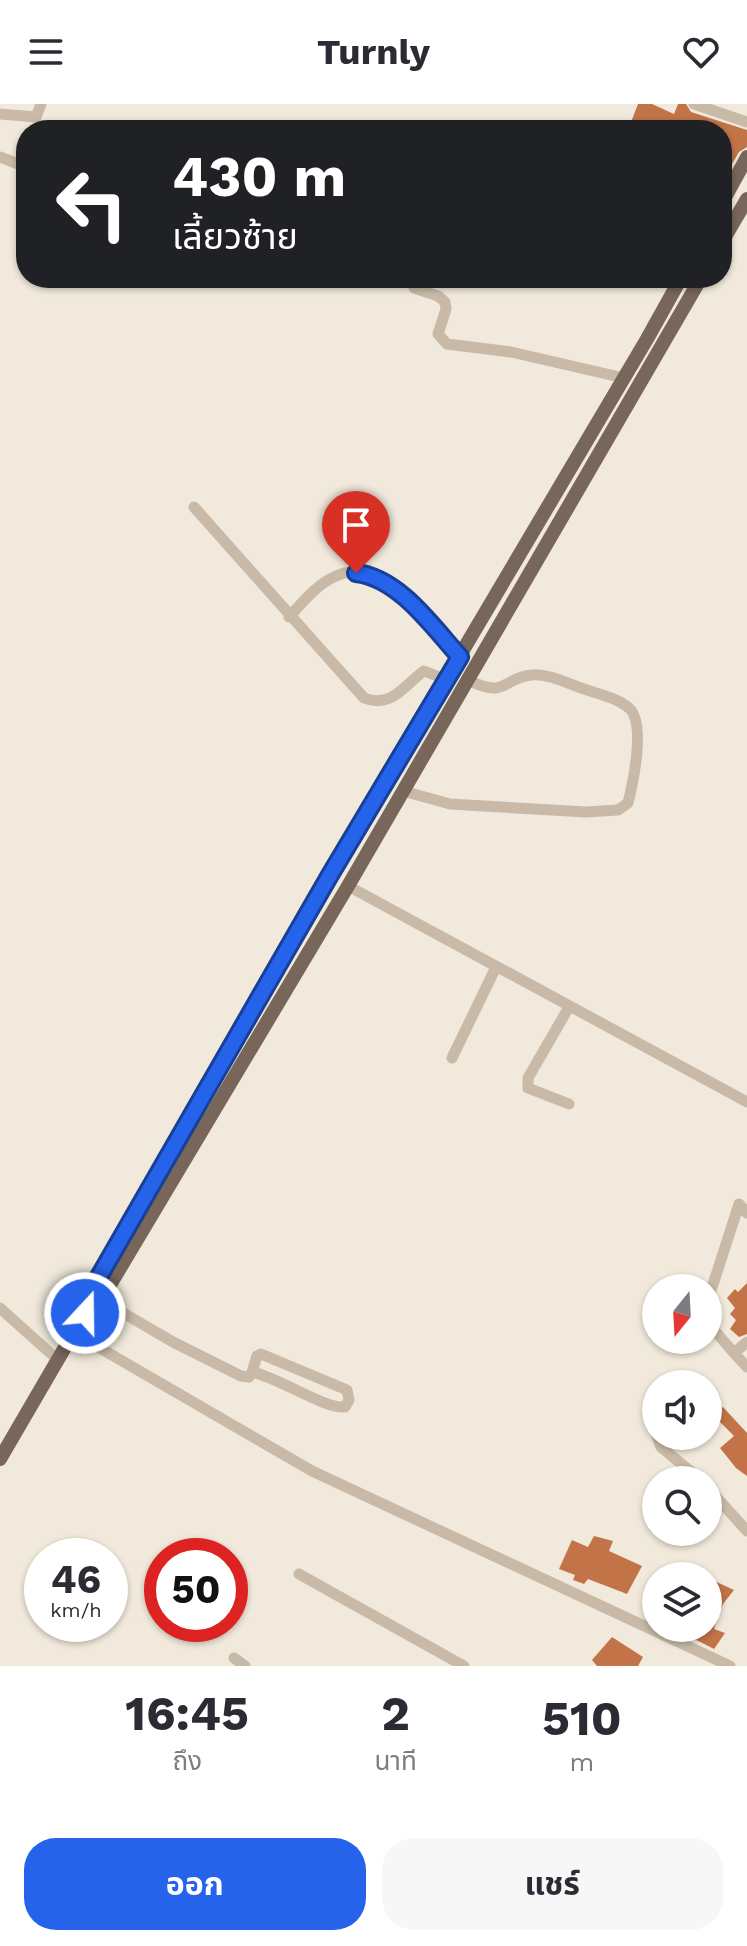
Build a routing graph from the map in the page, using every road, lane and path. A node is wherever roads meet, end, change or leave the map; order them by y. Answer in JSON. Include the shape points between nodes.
{"nodes":[{"id":1,"x":41,"y":104,"type":"edge"},
{"id":2,"x":694,"y":104,"type":"edge"},
{"id":3,"x":0,"y":114,"type":"edge"},
{"id":4,"x":747,"y":122,"type":"edge"},
{"id":5,"x":747,"y":157,"type":"edge"},
{"id":6,"x":732,"y":185,"type":"edge"},
{"id":7,"x":747,"y":199,"type":"edge"},
{"id":8,"x":732,"y":225,"type":"edge"},
{"id":9,"x":414,"y":288,"type":"dead end"},
{"id":10,"x":675,"y":288,"type":"edge"},
{"id":11,"x":695,"y":288,"type":"edge"},
{"id":12,"x":624,"y":378,"type":"junction"},
{"id":13,"x":194,"y":507,"type":"dead end"},
{"id":14,"x":289,"y":617,"type":"junction"},
{"id":15,"x":460,"y":657,"type":"junction"},
{"id":16,"x":447,"y":680,"type":"junction"},
{"id":17,"x":468,"y":680,"type":"junction"},
{"id":18,"x":403,"y":791,"type":"junction"},
{"id":19,"x":348,"y":886,"type":"junction"},
{"id":20,"x":496,"y":967,"type":"junction"},
{"id":21,"x":569,"y":1007,"type":"junction"},
{"id":22,"x":452,"y":1058,"type":"dead end"},
{"id":23,"x":747,"y":1102,"type":"edge"},
{"id":24,"x":569,"y":1104,"type":"dead end"},
{"id":25,"x":747,"y":1213,"type":"edge"},
{"id":26,"x":716,"y":1274,"type":"edge"},
{"id":27,"x":101,"y":1300,"type":"junction"},
{"id":28,"x":0,"y":1308,"type":"edge"},
{"id":29,"x":85,"y":1313,"type":"junction"},
{"id":30,"x":74,"y":1333,"type":"junction"},
{"id":31,"x":722,"y":1339,"type":"edge"},
{"id":32,"x":747,"y":1342,"type":"edge"},
{"id":33,"x":734,"y":1353,"type":"junction"},
{"id":34,"x":58,"y":1360,"type":"junction"},
{"id":35,"x":747,"y":1367,"type":"edge"},
{"id":36,"x":252,"y":1372,"type":"junction"},
{"id":37,"x":665,"y":1450,"type":"edge"},
{"id":38,"x":0,"y":1459,"type":"edge"},
{"id":39,"x":684,"y":1466,"type":"edge"},
{"id":40,"x":722,"y":1503,"type":"edge"},
{"id":41,"x":747,"y":1531,"type":"edge"},
{"id":42,"x":299,"y":1574,"type":"dead end"},
{"id":43,"x":234,"y":1658,"type":"dead end"},
{"id":44,"x":245,"y":1666,"type":"edge"},
{"id":45,"x":464,"y":1666,"type":"edge"},
{"id":46,"x":730,"y":1666,"type":"edge"}],
"edges":[{"from":1,"to":3,"type":"street","via":[[36,117]]},
{"from":2,"to":4,"type":"street"},
{"from":5,"to":6,"type":"main road"},
{"from":7,"to":8,"type":"main road"},
{"from":9,"to":12,"type":"street","via":[[445,302],[438,334],[442,342]]},
{"from":10,"to":12,"type":"main road"},
{"from":11,"to":17,"type":"main road"},
{"from":12,"to":15,"type":"main road"},
{"from":13,"to":14,"type":"street"},
{"from":14,"to":15,"type":"street","via":[[340,573],[370,575],[388,584]]},
{"from":14,"to":16,"type":"street","via":[[364,698],[378,702],[398,695],[424,671]]},
{"from":15,"to":16,"type":"main road"},
{"from":16,"to":29,"type":"main road","via":[[188,1119],[89,1294]]},
{"from":17,"to":18,"type":"main road"},
{"from":17,"to":18,"type":"street","via":[[492,689],[531,675],[547,677],[632,710],[638,735],[628,803],[618,810],[530,809],[450,804]]},
{"from":18,"to":19,"type":"main road"},
{"from":19,"to":20,"type":"street"},
{"from":19,"to":27,"type":"main road"},
{"from":20,"to":21,"type":"street"},
{"from":20,"to":22,"type":"street"},
{"from":21,"to":23,"type":"street"},
{"from":21,"to":24,"type":"street","via":[[528,1078],[528,1088]]},
{"from":25,"to":26,"type":"street","via":[[739,1204]]},
{"from":27,"to":29,"type":"main road"},
{"from":27,"to":36,"type":"street","via":[[227,1370],[246,1377]]},
{"from":28,"to":34,"type":"street"},
{"from":29,"to":30,"type":"main road"},
{"from":30,"to":34,"type":"main road"},
{"from":30,"to":46,"type":"street","via":[[312,1471]]},
{"from":31,"to":33,"type":"street"},
{"from":32,"to":33,"type":"street"},
{"from":33,"to":35,"type":"street"},
{"from":34,"to":38,"type":"main road"},
{"from":36,"to":36,"type":"street","via":[[261,1354],[347,1390],[349,1400],[345,1407],[333,1406]]},
{"from":37,"to":39,"type":"street"},
{"from":40,"to":41,"type":"street"},
{"from":42,"to":45,"type":"street"},
{"from":43,"to":44,"type":"street"}]}
